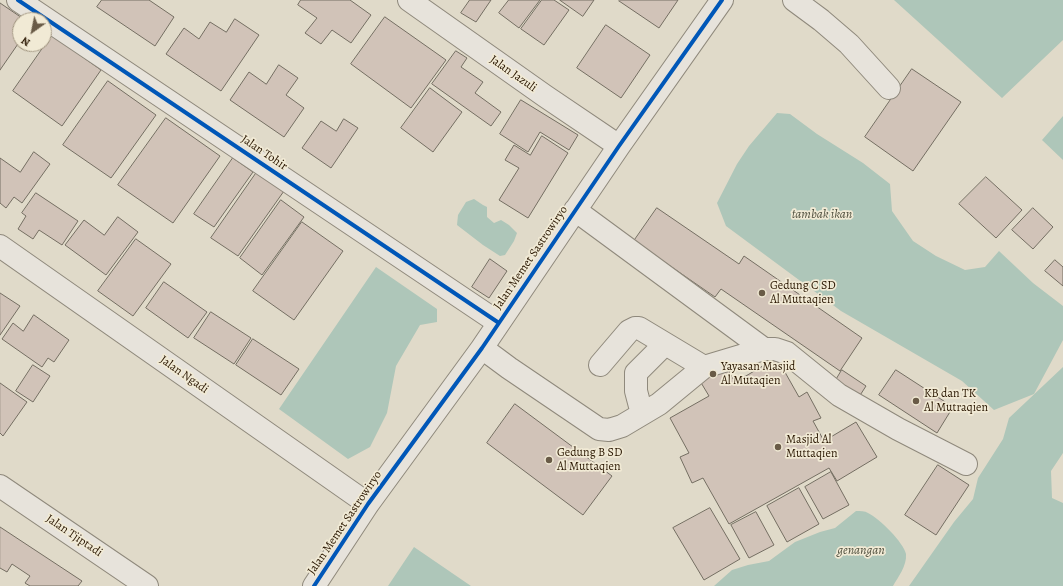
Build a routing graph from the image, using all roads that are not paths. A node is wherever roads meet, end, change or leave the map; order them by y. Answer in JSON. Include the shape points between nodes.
{"nodes":[{"id":1,"x":18,"y":0,"type":"edge"},
{"id":2,"x":409,"y":0,"type":"edge"},
{"id":3,"x":722,"y":0,"type":"edge"},
{"id":4,"x":794,"y":0,"type":"edge"},
{"id":5,"x":889,"y":88,"type":"dead end"},
{"id":6,"x":619,"y":146,"type":"junction"},
{"id":7,"x":576,"y":210,"type":"junction"},
{"id":8,"x":0,"y":246,"type":"edge"},
{"id":9,"x":499,"y":323,"type":"junction"},
{"id":10,"x":665,"y":344,"type":"junction"},
{"id":11,"x":482,"y":348,"type":"junction"},
{"id":12,"x":764,"y":349,"type":"junction"},
{"id":13,"x":600,"y":365,"type":"dead end"},
{"id":14,"x":704,"y":367,"type":"junction"},
{"id":15,"x":642,"y":414,"type":"junction"},
{"id":16,"x":966,"y":464,"type":"dead end"},
{"id":17,"x":0,"y":486,"type":"edge"},
{"id":18,"x":368,"y":504,"type":"junction"},
{"id":19,"x":147,"y":586,"type":"edge"},
{"id":20,"x":314,"y":586,"type":"edge"}],
"edges":[{"from":1,"to":9,"type":"street","name":"Jalan Tohir"},
{"from":2,"to":6,"type":"street","name":"Jalan Jazuli"},
{"from":3,"to":6,"type":"street","name":"Jalan Memet Sastrowiryo"},
{"from":4,"to":5,"type":"street","via":[[849,44]]},
{"from":6,"to":7,"type":"street","name":"Jalan Memet Sastrowiryo"},
{"from":7,"to":9,"type":"street","name":"Jalan Memet Sastrowiryo"},
{"from":7,"to":12,"type":"street"},
{"from":8,"to":18,"type":"street","name":"Jalan Ngadi"},
{"from":9,"to":11,"type":"street","name":"Jalan Memet Sastrowiryo"},
{"from":10,"to":13,"type":"street","via":[[635,328],[629,331]]},
{"from":10,"to":14,"type":"street"},
{"from":10,"to":15,"type":"street","via":[[636,373],[636,391]]},
{"from":11,"to":15,"type":"street","via":[[599,429],[609,430],[622,426]]},
{"from":11,"to":18,"type":"street","name":"Jalan Memet Sastrowiryo"},
{"from":12,"to":14,"type":"street"},
{"from":12,"to":16,"type":"street","via":[[787,353],[839,395]]},
{"from":14,"to":15,"type":"street","via":[[659,404]]},
{"from":17,"to":19,"type":"street","name":"Jalan Tjiptadi"},
{"from":18,"to":20,"type":"street","name":"Jalan Memet Sastrowiryo"}]}
